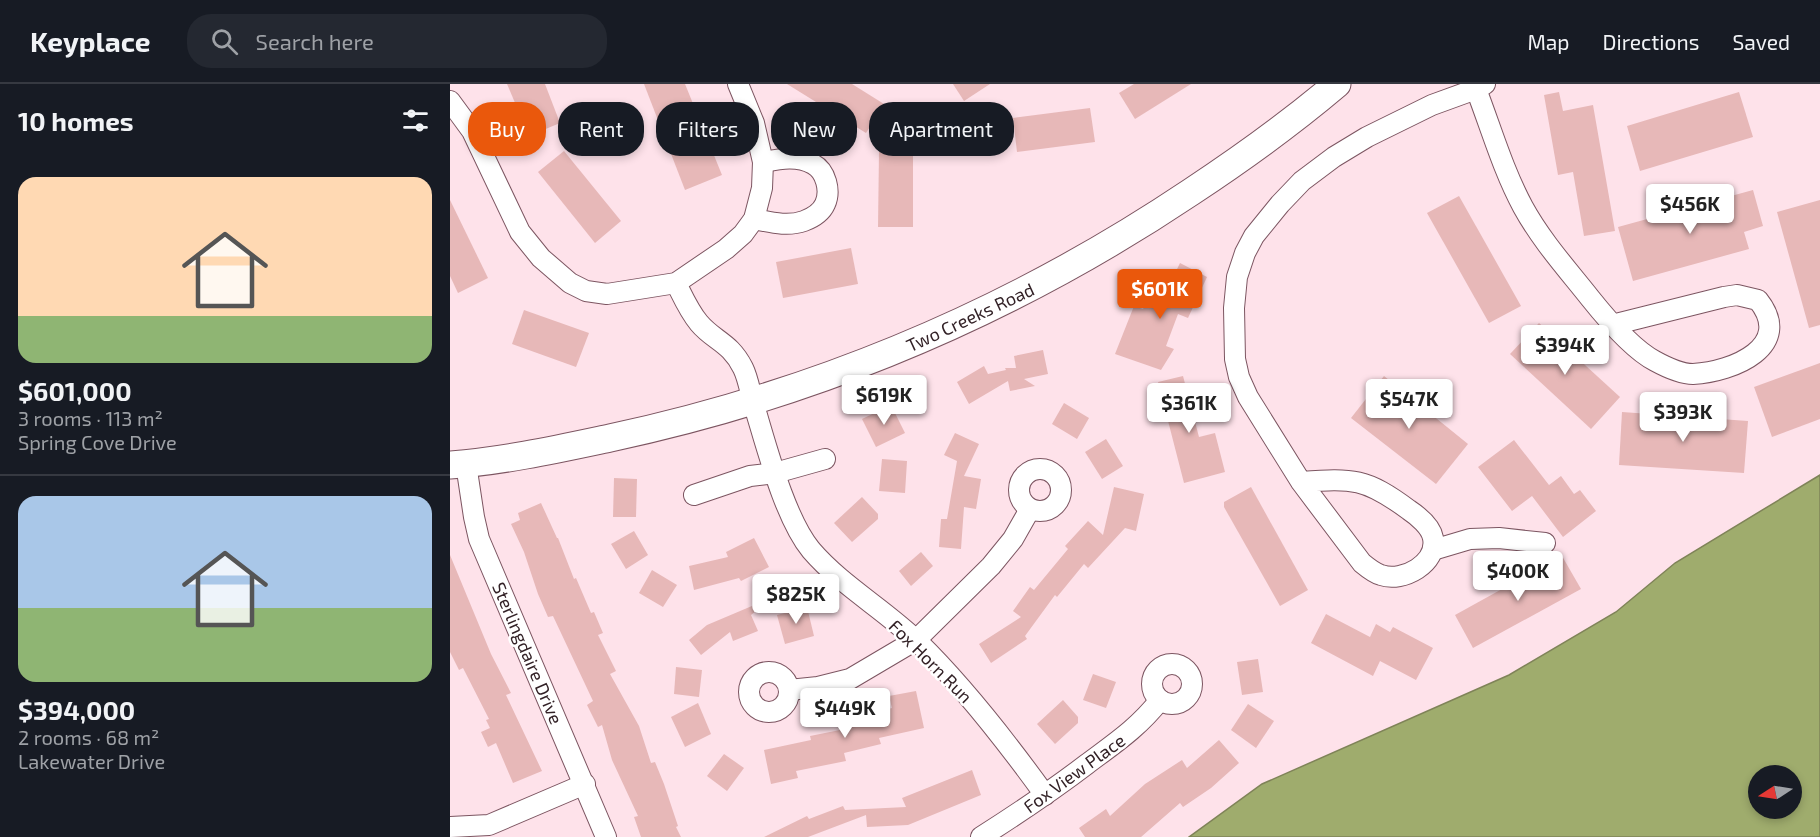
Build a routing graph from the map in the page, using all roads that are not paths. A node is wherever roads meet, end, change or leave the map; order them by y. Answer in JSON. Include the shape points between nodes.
{"nodes":[{"id":1,"x":738,"y":84,"type":"edge"},
{"id":2,"x":1337,"y":84,"type":"edge"},
{"id":3,"x":1454,"y":84,"type":"edge"},
{"id":4,"x":1479,"y":86,"type":"edge"},
{"id":5,"x":450,"y":100,"type":"edge"},
{"id":6,"x":763,"y":162,"type":"junction"},
{"id":7,"x":754,"y":219,"type":"junction"},
{"id":8,"x":676,"y":284,"type":"junction"},
{"id":9,"x":1612,"y":325,"type":"junction"},
{"id":10,"x":753,"y":402,"type":"junction"},
{"id":11,"x":825,"y":459,"type":"dead end"},
{"id":12,"x":458,"y":464,"type":"edge"},
{"id":13,"x":776,"y":473,"type":"junction"},
{"id":14,"x":1301,"y":482,"type":"junction"},
{"id":15,"x":694,"y":495,"type":"dead end"},
{"id":16,"x":1030,"y":509,"type":"dead end"},
{"id":17,"x":1545,"y":543,"type":"dead end"},
{"id":18,"x":1432,"y":550,"type":"junction"},
{"id":19,"x":916,"y":640,"type":"junction"},
{"id":20,"x":789,"y":690,"type":"dead end"},
{"id":21,"x":1160,"y":700,"type":"dead end"},
{"id":22,"x":585,"y":783,"type":"junction"},
{"id":23,"x":1045,"y":795,"type":"junction"},
{"id":24,"x":450,"y":827,"type":"edge"},
{"id":25,"x":606,"y":837,"type":"edge"},
{"id":26,"x":981,"y":837,"type":"edge"}],
"edges":[{"from":1,"to":6,"type":"street","via":[[754,123]]},
{"from":2,"to":10,"type":"street","name":"Two Creeks Road","via":[[1238,161],[1139,227],[1050,279],[924,340]]},
{"from":3,"to":4,"type":"street"},
{"from":4,"to":9,"type":"street","via":[[1509,180],[1523,208]]},
{"from":4,"to":14,"type":"street","via":[[1432,105],[1334,157],[1280,204],[1245,253],[1237,277],[1234,308],[1237,368],[1248,397]]},
{"from":5,"to":8,"type":"street","via":[[472,131],[520,232],[541,258],[570,283],[606,294]]},
{"from":6,"to":7,"type":"street","via":[[762,188]]},
{"from":6,"to":7,"type":"street","via":[[785,158],[812,163],[822,172],[827,185],[825,204],[818,214],[802,222],[781,224]]},
{"from":7,"to":8,"type":"street","via":[[726,249]]},
{"from":8,"to":10,"type":"street","name":"Fox Horn Run","via":[[699,322],[736,355]]},
{"from":9,"to":9,"type":"street","via":[[1652,360],[1691,374],[1727,367],[1754,354],[1764,345],[1770,325],[1758,300],[1737,295]]},
{"from":10,"to":12,"type":"street","name":"Two Creeks Road","via":[[589,443]]},
{"from":10,"to":13,"type":"street","name":"Fox Horn Run"},
{"from":11,"to":13,"type":"street"},
{"from":12,"to":22,"type":"street","name":"Sterlingdaire Drive","via":[[479,539]]},
{"from":13,"to":15,"type":"street","via":[[750,476]]},
{"from":13,"to":19,"type":"street","name":"Fox Horn Run","via":[[788,507],[810,548],[832,572]]},
{"from":14,"to":18,"type":"street","via":[[1344,479],[1387,493],[1427,527],[1433,537]]},
{"from":14,"to":18,"type":"street","via":[[1371,571],[1383,576],[1410,573],[1427,562]]},
{"from":16,"to":19,"type":"street","via":[[991,566]]},
{"from":17,"to":18,"type":"street","via":[[1499,538],[1470,540]]},
{"from":19,"to":20,"type":"street","via":[[850,679]]},
{"from":19,"to":23,"type":"street","name":"Fox Horn Run","via":[[973,701]]},
{"from":21,"to":23,"type":"street","name":"Fox View Place","via":[[1136,727]]},
{"from":22,"to":24,"type":"street","via":[[489,825]]},
{"from":22,"to":25,"type":"street","name":"Sterlingdaire Drive"},
{"from":23,"to":26,"type":"street","name":"Fox View Place"}]}
